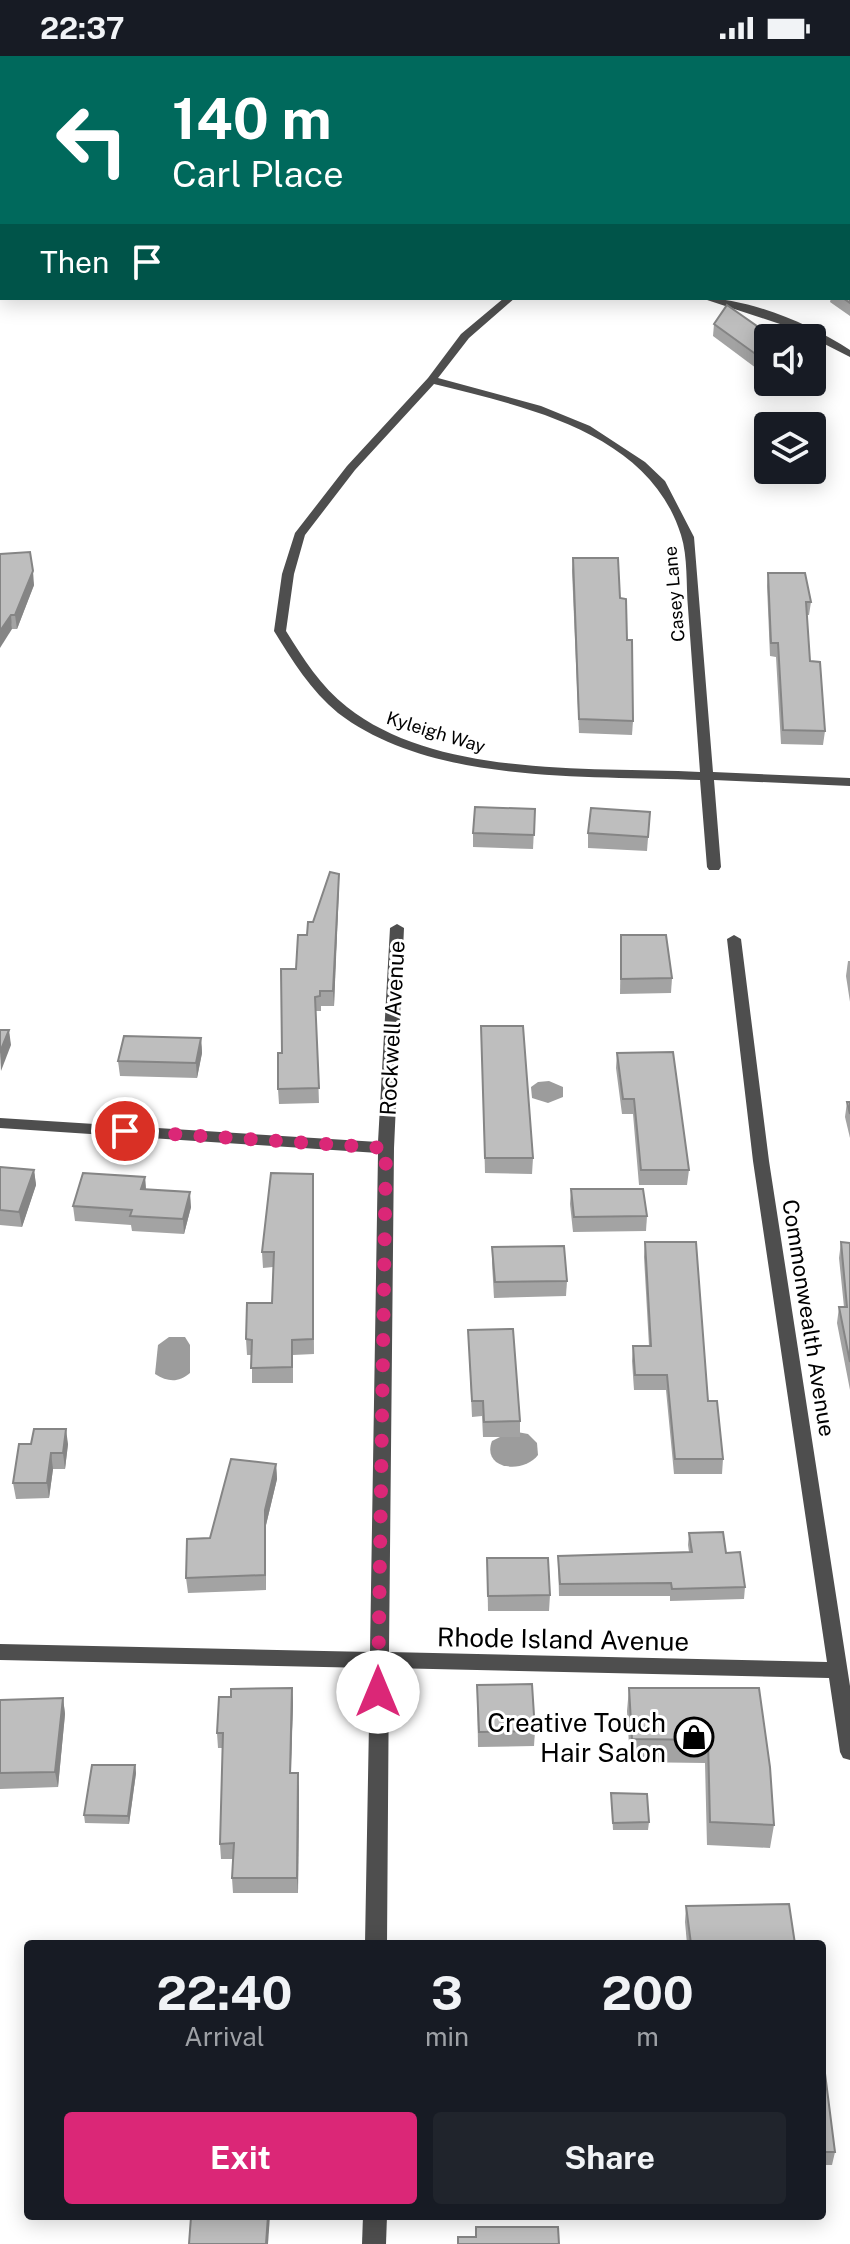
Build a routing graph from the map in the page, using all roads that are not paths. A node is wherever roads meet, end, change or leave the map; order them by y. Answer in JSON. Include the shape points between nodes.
{"nodes":[{"id":1,"x":508,"y":300,"type":"edge"},
{"id":2,"x":713,"y":300,"type":"edge"},
{"id":3,"x":850,"y":354,"type":"edge"},
{"id":4,"x":432,"y":380,"type":"junction"},
{"id":5,"x":704,"y":776,"type":"junction"},
{"id":6,"x":850,"y":782,"type":"edge"},
{"id":7,"x":714,"y":867,"type":"dead end"},
{"id":8,"x":397,"y":928,"type":"dead end"},
{"id":9,"x":734,"y":939,"type":"dead end"},
{"id":10,"x":0,"y":1123,"type":"edge"},
{"id":11,"x":386,"y":1148,"type":"junction"},
{"id":12,"x":0,"y":1652,"type":"edge"},
{"id":13,"x":378,"y":1661,"type":"junction"},
{"id":14,"x":838,"y":1670,"type":"junction"},
{"id":15,"x":850,"y":1752,"type":"edge"},
{"id":16,"x":376,"y":1940,"type":"edge"},
{"id":17,"x":375,"y":2220,"type":"edge"},
{"id":18,"x":374,"y":2244,"type":"edge"}],
"edges":[{"from":1,"to":4,"type":"street","name":"Kyleigh Way","via":[[465,336]]},
{"from":2,"to":3,"type":"street","via":[[764,314]]},
{"from":4,"to":5,"type":"street","name":"Casey Lane","via":[[580,423],[655,475],[688,537]]},
{"from":4,"to":5,"type":"street","name":"Kyleigh Way","via":[[360,457],[299,535],[280,631],[304,669],[340,708],[373,731],[419,748],[492,767]]},
{"from":5,"to":6,"type":"street","name":"Kyleigh Way"},
{"from":5,"to":7,"type":"street","name":"Casey Lane"},
{"from":8,"to":11,"type":"street","name":"Rockwell Avenue"},
{"from":9,"to":14,"type":"street","name":"Commonwealth Avenue","via":[[761,1161]]},
{"from":10,"to":11,"type":"street"},
{"from":11,"to":13,"type":"street","name":"Rockwell Avenue"},
{"from":12,"to":13,"type":"street","name":"Rhode Island Avenue"},
{"from":13,"to":14,"type":"street","name":"Rhode Island Avenue"},
{"from":13,"to":16,"type":"street","name":"Rockwell Avenue"},
{"from":14,"to":15,"type":"street","name":"Commonwealth Avenue"},
{"from":17,"to":18,"type":"street"}]}
